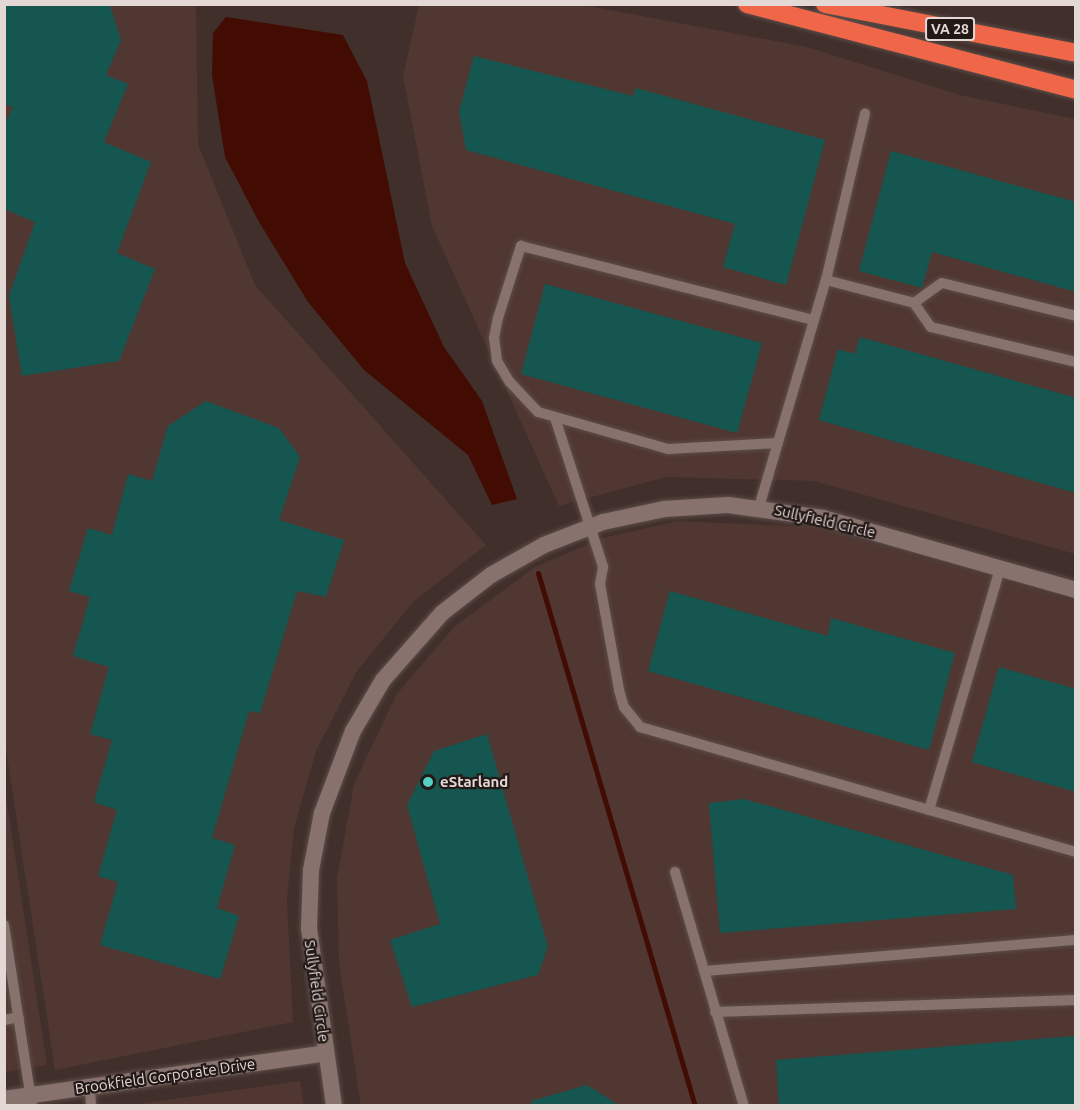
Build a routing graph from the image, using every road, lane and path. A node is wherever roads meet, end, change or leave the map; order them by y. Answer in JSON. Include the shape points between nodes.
{"nodes":[{"id":1,"x":747,"y":4,"type":"edge"},
{"id":2,"x":825,"y":4,"type":"edge"},
{"id":3,"x":1076,"y":53,"type":"edge"},
{"id":4,"x":1076,"y":90,"type":"edge"},
{"id":5,"x":865,"y":114,"type":"dead end"},
{"id":6,"x":826,"y":280,"type":"junction"},
{"id":7,"x":914,"y":303,"type":"junction"},
{"id":8,"x":1076,"y":316,"type":"edge"},
{"id":9,"x":814,"y":320,"type":"junction"},
{"id":10,"x":1076,"y":362,"type":"edge"},
{"id":11,"x":555,"y":418,"type":"junction"},
{"id":12,"x":778,"y":443,"type":"junction"},
{"id":13,"x":759,"y":507,"type":"junction"},
{"id":14,"x":591,"y":526,"type":"junction"},
{"id":15,"x":1000,"y":568,"type":"junction"},
{"id":16,"x":1076,"y":590,"type":"edge"},
{"id":17,"x":929,"y":810,"type":"junction"},
{"id":18,"x":1076,"y":852,"type":"edge"},
{"id":19,"x":675,"y":872,"type":"dead end"},
{"id":20,"x":4,"y":925,"type":"edge"},
{"id":21,"x":1076,"y":940,"type":"edge"},
{"id":22,"x":705,"y":971,"type":"junction"},
{"id":23,"x":1076,"y":1000,"type":"edge"},
{"id":24,"x":715,"y":1012,"type":"junction"},
{"id":25,"x":19,"y":1017,"type":"junction"},
{"id":26,"x":4,"y":1020,"type":"edge"},
{"id":27,"x":326,"y":1053,"type":"junction"},
{"id":28,"x":90,"y":1087,"type":"junction"},
{"id":29,"x":4,"y":1099,"type":"edge"},
{"id":30,"x":31,"y":1100,"type":"edge"},
{"id":31,"x":91,"y":1106,"type":"edge"},
{"id":32,"x":334,"y":1106,"type":"edge"},
{"id":33,"x":744,"y":1106,"type":"edge"}],
"edges":[{"from":1,"to":4,"type":"highway"},
{"from":2,"to":3,"type":"highway","number":"VA 28"},
{"from":5,"to":6,"type":"lane"},
{"from":6,"to":7,"type":"lane"},
{"from":6,"to":9,"type":"lane"},
{"from":7,"to":8,"type":"lane","via":[[942,283]]},
{"from":7,"to":10,"type":"lane","via":[[931,327]]},
{"from":9,"to":11,"type":"lane","via":[[521,246],[498,318],[494,338],[497,361],[509,381],[538,412]]},
{"from":9,"to":12,"type":"lane"},
{"from":11,"to":12,"type":"lane","via":[[668,449]]},
{"from":11,"to":14,"type":"lane"},
{"from":12,"to":13,"type":"lane"},
{"from":13,"to":14,"type":"street","name":"Sullyfield Circle","via":[[664,508]]},
{"from":13,"to":15,"type":"street","name":"Sullyfield Circle","via":[[823,518]]},
{"from":14,"to":17,"type":"lane","via":[[603,567],[600,584],[619,690],[624,707],[639,728]]},
{"from":14,"to":27,"type":"street","name":"Sullyfield Circle","via":[[517,559],[442,613],[383,680],[353,731],[322,813],[311,870],[310,957]]},
{"from":15,"to":16,"type":"street","name":"Sullyfield Circle"},
{"from":15,"to":17,"type":"lane"},
{"from":17,"to":18,"type":"lane"},
{"from":19,"to":22,"type":"lane"},
{"from":20,"to":25,"type":"lane"},
{"from":21,"to":22,"type":"lane"},
{"from":22,"to":24,"type":"lane"},
{"from":23,"to":24,"type":"lane"},
{"from":24,"to":33,"type":"lane"},
{"from":25,"to":26,"type":"lane"},
{"from":25,"to":30,"type":"lane"},
{"from":27,"to":28,"type":"street","name":"Brookfield Corporate Drive"},
{"from":27,"to":32,"type":"street","name":"Sullyfield Circle"},
{"from":28,"to":30,"type":"street","name":"Brookfield Corporate Drive"},
{"from":28,"to":31,"type":"lane"},
{"from":29,"to":30,"type":"street","name":"Brookfield Corporate Drive"}]}
